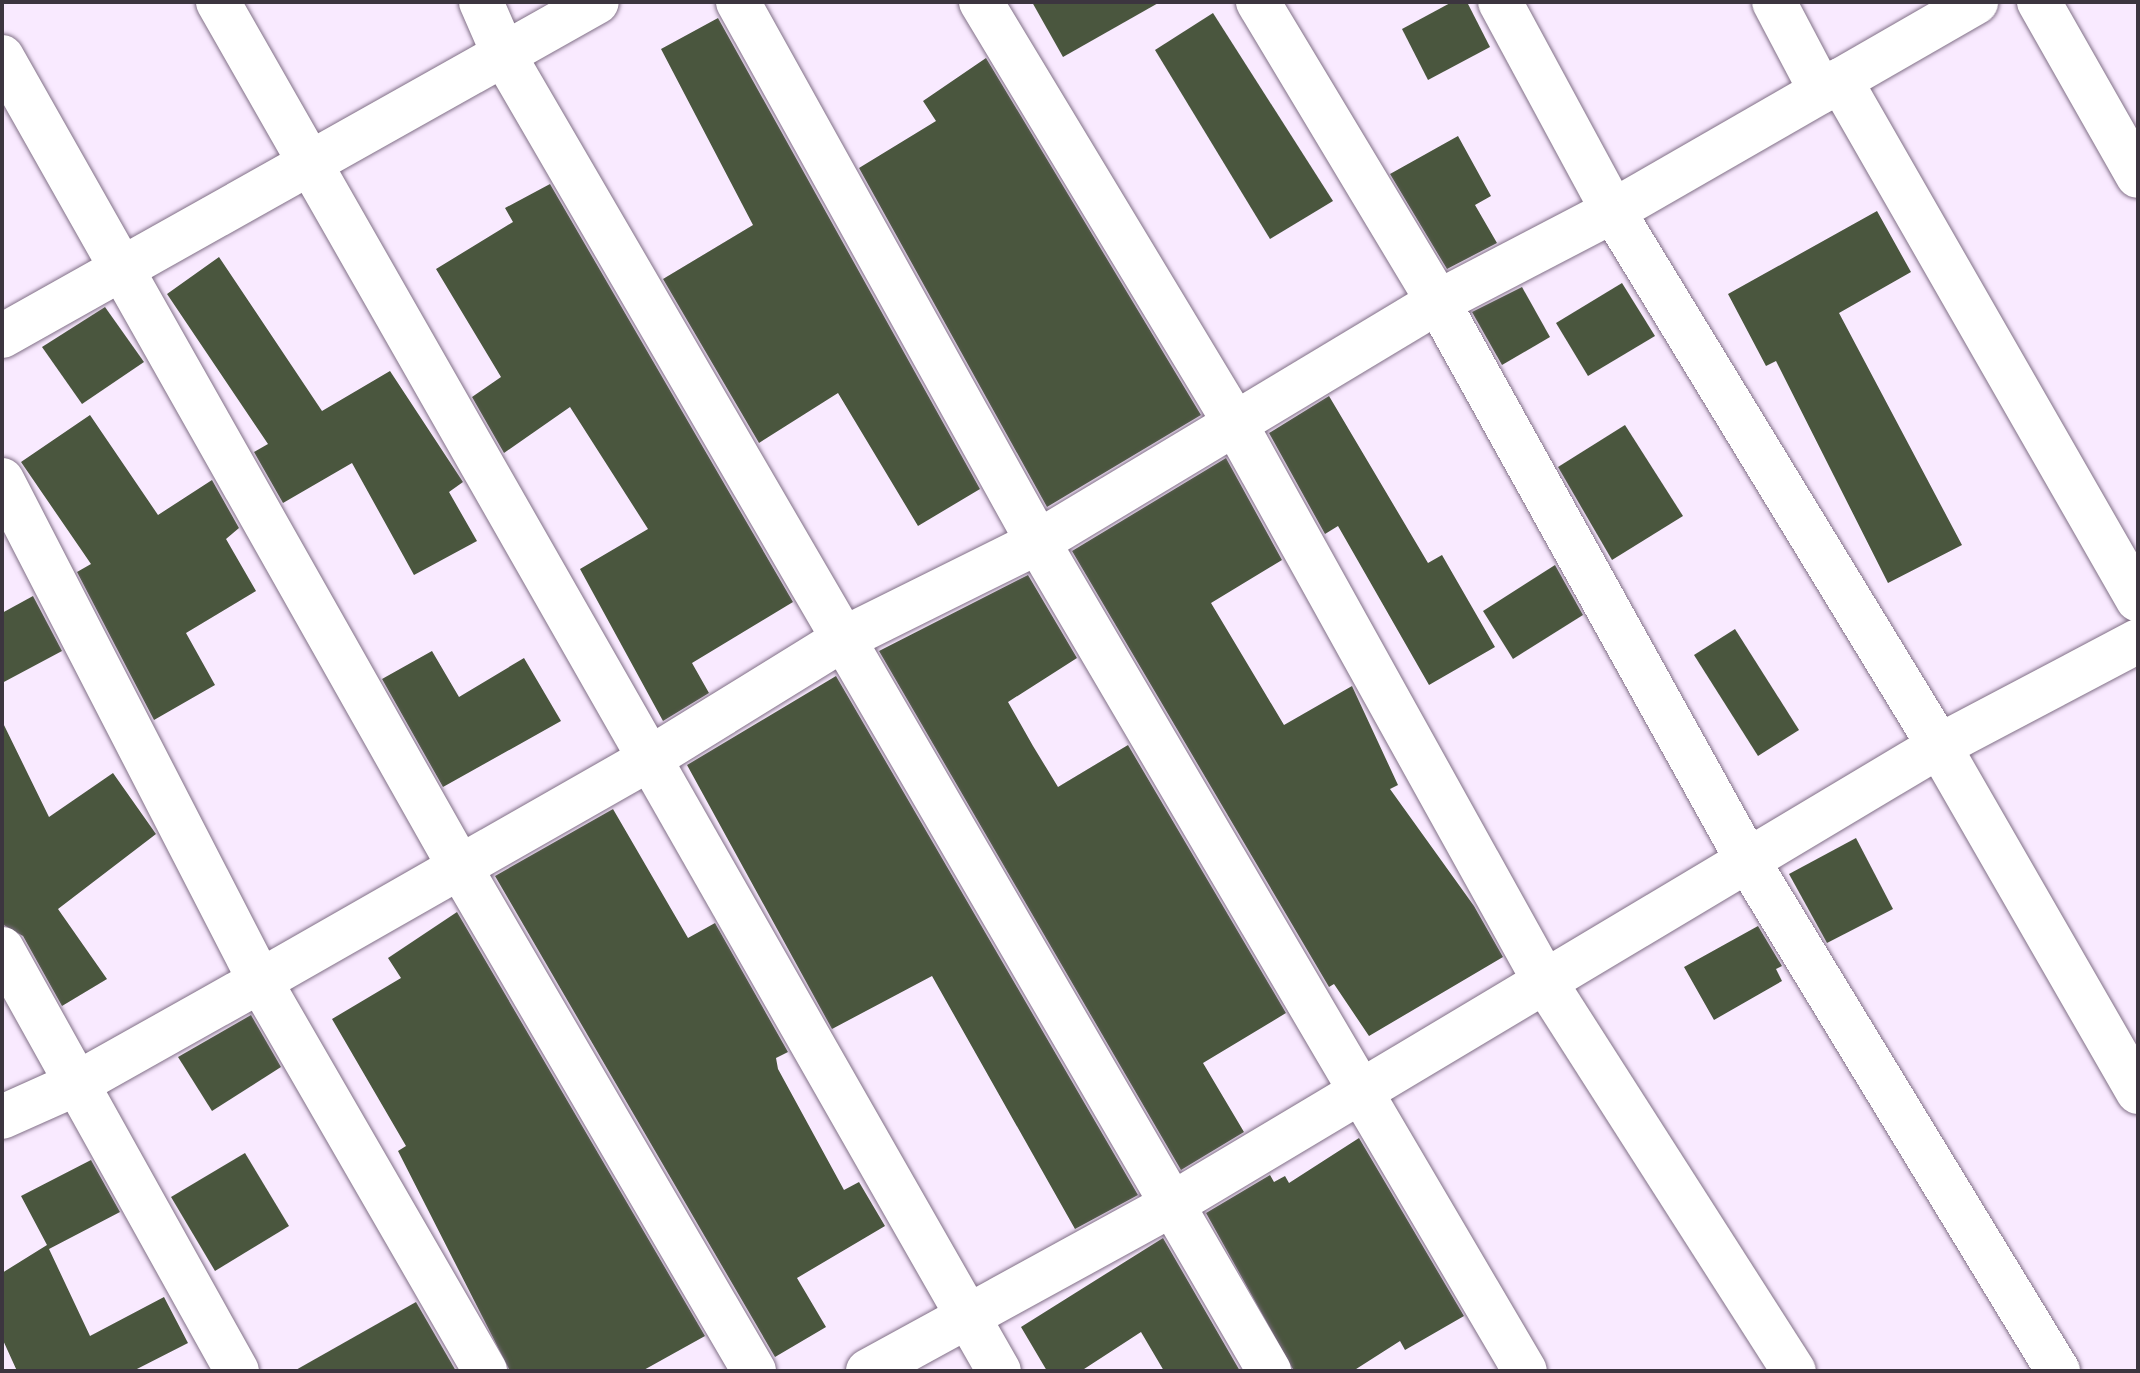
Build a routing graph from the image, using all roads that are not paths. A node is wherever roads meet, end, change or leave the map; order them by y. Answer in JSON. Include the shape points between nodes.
{"nodes":[{"id":1,"x":218,"y":2,"type":"edge"},
{"id":2,"x":481,"y":2,"type":"edge"},
{"id":3,"x":597,"y":2,"type":"edge"},
{"id":4,"x":738,"y":2,"type":"edge"},
{"id":5,"x":981,"y":2,"type":"edge"},
{"id":6,"x":1258,"y":2,"type":"edge"},
{"id":7,"x":1500,"y":2,"type":"edge"},
{"id":8,"x":1774,"y":2,"type":"edge"},
{"id":9,"x":1976,"y":2,"type":"edge"},
{"id":10,"x":2039,"y":2,"type":"edge"},
{"id":11,"x":2,"y":57,"type":"edge"},
{"id":12,"x":505,"y":57,"type":"junction"},
{"id":13,"x":1831,"y":85,"type":"junction"},
{"id":14,"x":308,"y":159,"type":"junction"},
{"id":15,"x":2138,"y":176,"type":"edge"},
{"id":16,"x":1613,"y":211,"type":"junction"},
{"id":17,"x":118,"y":269,"type":"junction"},
{"id":18,"x":1438,"y":302,"type":"junction"},
{"id":19,"x":2,"y":336,"type":"edge"},
{"id":20,"x":1237,"y":427,"type":"junction"},
{"id":21,"x":2,"y":480,"type":"edge"},
{"id":22,"x":1038,"y":542,"type":"junction"},
{"id":23,"x":2138,"y":600,"type":"edge"},
{"id":24,"x":845,"y":638,"type":"junction"},
{"id":25,"x":2138,"y":641,"type":"edge"},
{"id":26,"x":1939,"y":746,"type":"junction"},
{"id":27,"x":649,"y":759,"type":"junction"},
{"id":28,"x":1749,"y":863,"type":"junction"},
{"id":29,"x":458,"y":864,"type":"junction"},
{"id":30,"x":2,"y":949,"type":"edge"},
{"id":31,"x":260,"y":981,"type":"junction"},
{"id":32,"x":1545,"y":982,"type":"junction"},
{"id":33,"x":78,"y":1083,"type":"junction"},
{"id":34,"x":1363,"y":1088,"type":"junction"},
{"id":35,"x":2138,"y":1092,"type":"edge"},
{"id":36,"x":2,"y":1117,"type":"edge"},
{"id":37,"x":1169,"y":1206,"type":"junction"},
{"id":38,"x":967,"y":1320,"type":"junction"},
{"id":39,"x":237,"y":1371,"type":"edge"},
{"id":40,"x":485,"y":1371,"type":"edge"},
{"id":41,"x":754,"y":1371,"type":"edge"},
{"id":42,"x":868,"y":1371,"type":"edge"},
{"id":43,"x":999,"y":1371,"type":"edge"},
{"id":44,"x":1269,"y":1371,"type":"edge"},
{"id":45,"x":1525,"y":1371,"type":"edge"},
{"id":46,"x":1794,"y":1371,"type":"edge"},
{"id":47,"x":2058,"y":1371,"type":"edge"}],
"edges":[{"from":1,"to":14,"type":"street"},
{"from":2,"to":12,"type":"street"},
{"from":3,"to":12,"type":"street"},
{"from":4,"to":22,"type":"street"},
{"from":5,"to":20,"type":"street"},
{"from":6,"to":18,"type":"street"},
{"from":7,"to":16,"type":"street"},
{"from":8,"to":13,"type":"street"},
{"from":9,"to":13,"type":"street"},
{"from":10,"to":15,"type":"street"},
{"from":11,"to":17,"type":"street"},
{"from":12,"to":14,"type":"street"},
{"from":12,"to":24,"type":"street"},
{"from":13,"to":16,"type":"street"},
{"from":13,"to":23,"type":"street"},
{"from":14,"to":17,"type":"street"},
{"from":14,"to":27,"type":"street"},
{"from":16,"to":18,"type":"street"},
{"from":16,"to":26,"type":"street"},
{"from":17,"to":19,"type":"street"},
{"from":17,"to":29,"type":"street"},
{"from":18,"to":20,"type":"street"},
{"from":18,"to":28,"type":"street"},
{"from":20,"to":22,"type":"street"},
{"from":20,"to":32,"type":"street"},
{"from":21,"to":31,"type":"street"},
{"from":22,"to":24,"type":"street"},
{"from":22,"to":34,"type":"street"},
{"from":24,"to":27,"type":"street"},
{"from":24,"to":37,"type":"street"},
{"from":25,"to":26,"type":"street"},
{"from":26,"to":28,"type":"street"},
{"from":26,"to":35,"type":"street"},
{"from":27,"to":29,"type":"street"},
{"from":27,"to":38,"type":"street"},
{"from":28,"to":32,"type":"street"},
{"from":28,"to":47,"type":"street"},
{"from":29,"to":31,"type":"street"},
{"from":29,"to":41,"type":"street"},
{"from":30,"to":33,"type":"street"},
{"from":31,"to":33,"type":"street"},
{"from":31,"to":40,"type":"street"},
{"from":32,"to":34,"type":"street"},
{"from":32,"to":46,"type":"street"},
{"from":33,"to":36,"type":"street"},
{"from":33,"to":39,"type":"street"},
{"from":34,"to":37,"type":"street"},
{"from":34,"to":45,"type":"street"},
{"from":37,"to":38,"type":"street"},
{"from":37,"to":44,"type":"street"},
{"from":38,"to":42,"type":"street"},
{"from":38,"to":43,"type":"street"}]}
